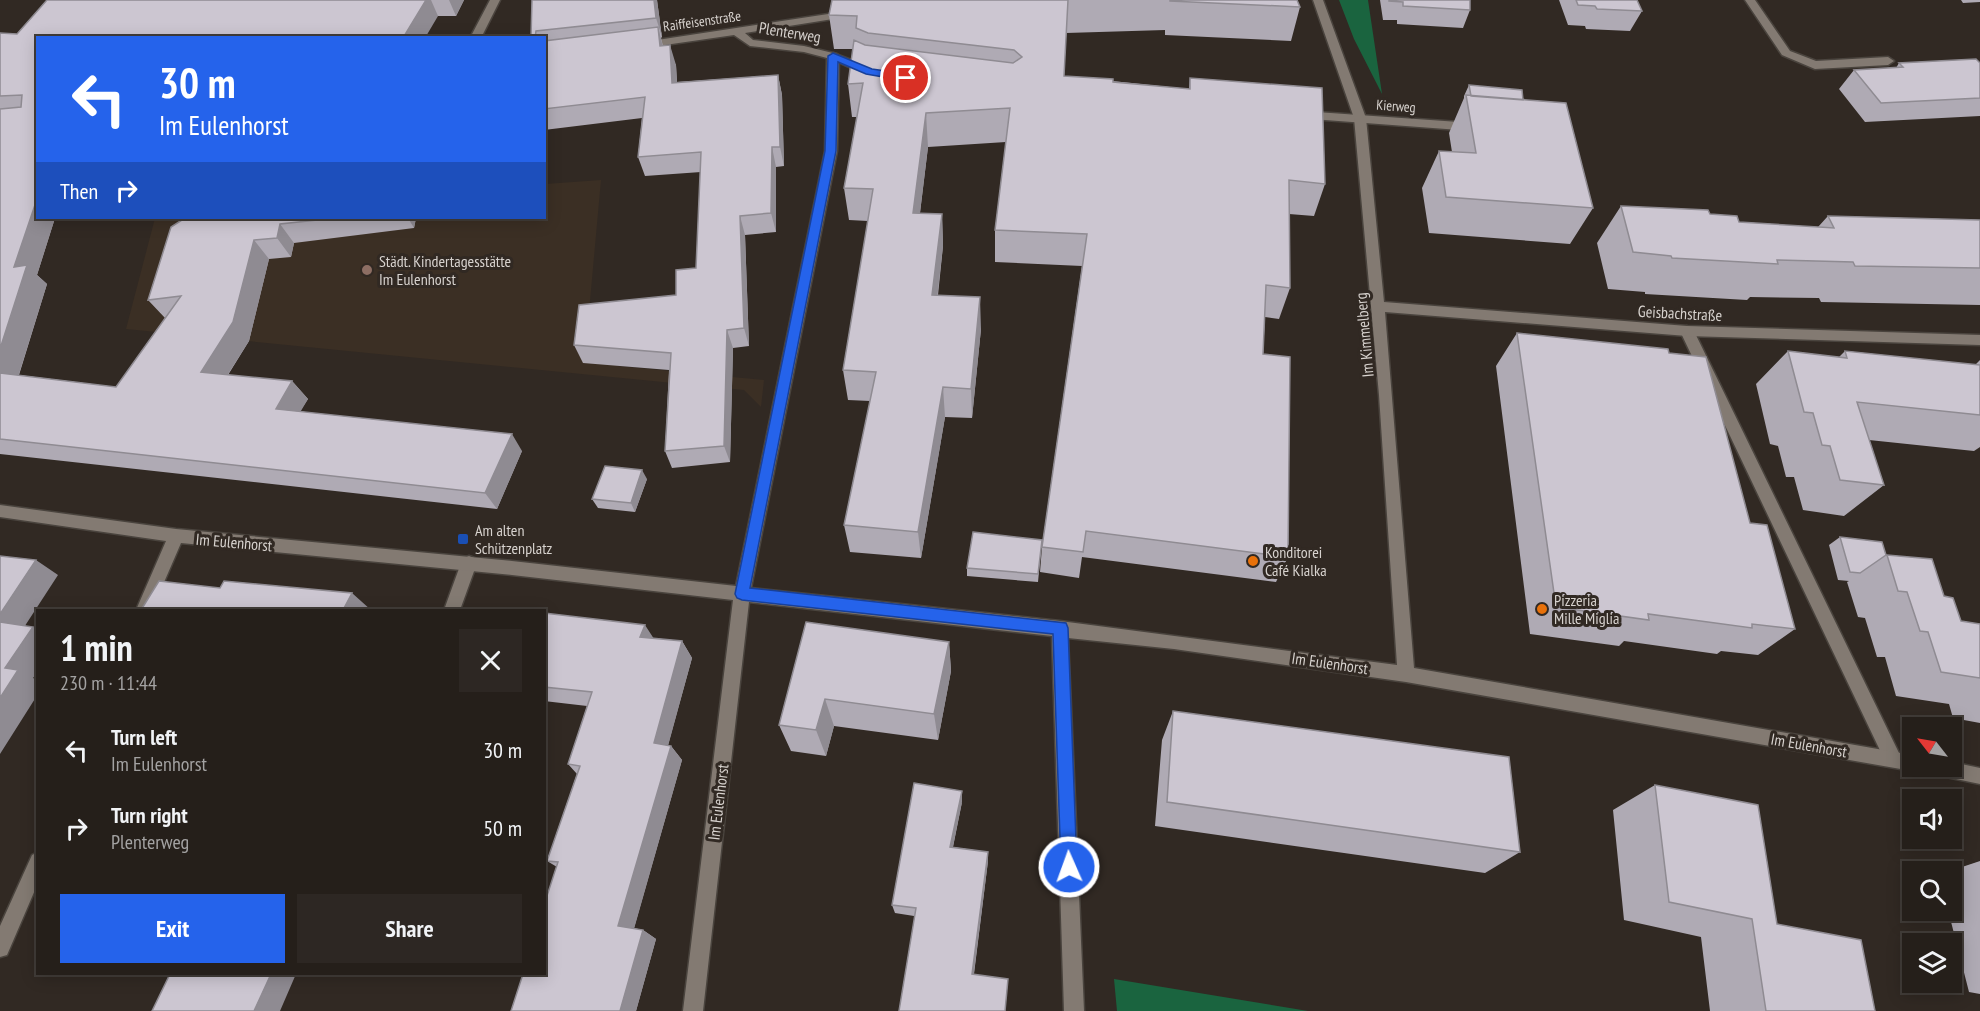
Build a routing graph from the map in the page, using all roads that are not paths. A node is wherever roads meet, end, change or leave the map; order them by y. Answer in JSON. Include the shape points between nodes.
{"nodes":[{"id":1,"x":495,"y":0,"type":"edge"},
{"id":2,"x":1318,"y":0,"type":"edge"},
{"id":3,"x":1750,"y":0,"type":"edge"},
{"id":4,"x":865,"y":11,"type":"edge"},
{"id":5,"x":738,"y":32,"type":"junction"},
{"id":6,"x":476,"y":36,"type":"edge"},
{"id":7,"x":634,"y":46,"type":"edge"},
{"id":8,"x":833,"y":56,"type":"junction"},
{"id":9,"x":1888,"y":61,"type":"dead end"},
{"id":10,"x":880,"y":73,"type":"edge"},
{"id":11,"x":1292,"y":114,"type":"edge"},
{"id":12,"x":1360,"y":118,"type":"junction"},
{"id":13,"x":1485,"y":128,"type":"edge"},
{"id":14,"x":1379,"y":306,"type":"junction"},
{"id":15,"x":1687,"y":331,"type":"junction"},
{"id":16,"x":1980,"y":340,"type":"edge"},
{"id":17,"x":0,"y":511,"type":"edge"},
{"id":18,"x":176,"y":536,"type":"junction"},
{"id":19,"x":469,"y":563,"type":"junction"},
{"id":20,"x":742,"y":594,"type":"junction"},
{"id":21,"x":144,"y":609,"type":"edge"},
{"id":22,"x":452,"y":609,"type":"edge"},
{"id":23,"x":1060,"y":628,"type":"junction"},
{"id":24,"x":1406,"y":674,"type":"junction"},
{"id":25,"x":1893,"y":759,"type":"junction"},
{"id":26,"x":1902,"y":761,"type":"edge"},
{"id":27,"x":1962,"y":772,"type":"edge"},
{"id":28,"x":1980,"y":776,"type":"edge"},
{"id":29,"x":36,"y":866,"type":"edge"},
{"id":30,"x":0,"y":948,"type":"edge"},
{"id":31,"x":693,"y":1011,"type":"edge"},
{"id":32,"x":1074,"y":1011,"type":"edge"}],
"edges":[{"from":1,"to":6,"type":"street"},
{"from":2,"to":12,"type":"street","name":"Im Kimmelberg"},
{"from":3,"to":9,"type":"street","via":[[1786,53],[1815,65]]},
{"from":4,"to":5,"type":"street","name":"Raiffeisenstraße"},
{"from":5,"to":7,"type":"street","name":"Raiffeisenstraße"},
{"from":5,"to":8,"type":"street","name":"Plenterweg","via":[[750,43]]},
{"from":8,"to":10,"type":"street"},
{"from":8,"to":20,"type":"street","name":"Plenterweg","via":[[831,151]]},
{"from":11,"to":12,"type":"street","name":"Kierweg"},
{"from":12,"to":13,"type":"street","name":"Kierweg"},
{"from":12,"to":14,"type":"street","name":"Im Kimmelberg"},
{"from":14,"to":15,"type":"street","name":"Geisbachstraße"},
{"from":14,"to":24,"type":"street","name":"Im Kimmelberg"},
{"from":15,"to":16,"type":"street","name":"Geisbachstraße"},
{"from":15,"to":25,"type":"street"},
{"from":17,"to":18,"type":"street","name":"Im Eulenhorst"},
{"from":18,"to":19,"type":"street","name":"Im Eulenhorst"},
{"from":18,"to":21,"type":"street"},
{"from":19,"to":20,"type":"street","name":"Im Eulenhorst"},
{"from":19,"to":22,"type":"street"},
{"from":20,"to":23,"type":"street","name":"Im Eulenhorst"},
{"from":20,"to":31,"type":"street","name":"Im Eulenhorst"},
{"from":23,"to":24,"type":"street","name":"Im Eulenhorst"},
{"from":23,"to":32,"type":"street"},
{"from":24,"to":25,"type":"street","name":"Im Eulenhorst"},
{"from":25,"to":26,"type":"street","name":"Im Eulenhorst"},
{"from":27,"to":28,"type":"street"},
{"from":29,"to":30,"type":"street"}]}
